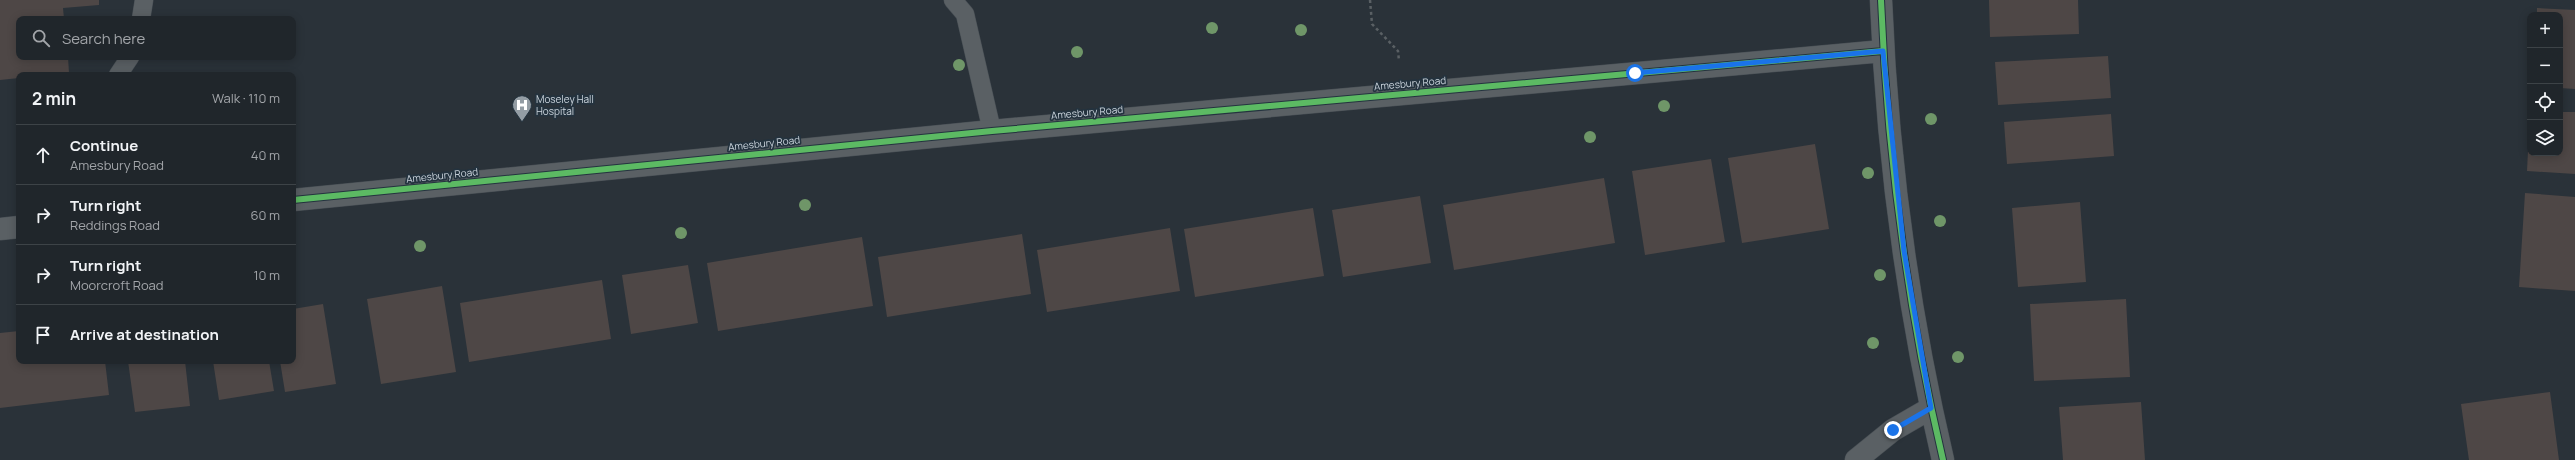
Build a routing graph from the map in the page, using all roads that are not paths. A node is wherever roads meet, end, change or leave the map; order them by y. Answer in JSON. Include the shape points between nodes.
{"nodes":[{"id":1,"x":144,"y":0,"type":"edge"},
{"id":2,"x":953,"y":0,"type":"edge"},
{"id":3,"x":1882,"y":0,"type":"edge"},
{"id":4,"x":141,"y":16,"type":"edge"},
{"id":5,"x":1883,"y":51,"type":"junction"},
{"id":6,"x":128,"y":60,"type":"edge"},
{"id":7,"x":120,"y":72,"type":"edge"},
{"id":8,"x":992,"y":131,"type":"junction"},
{"id":9,"x":296,"y":200,"type":"edge"},
{"id":10,"x":16,"y":227,"type":"edge"},
{"id":11,"x":0,"y":229,"type":"edge"},
{"id":12,"x":1931,"y":408,"type":"junction"},
{"id":13,"x":1856,"y":460,"type":"edge"},
{"id":14,"x":1943,"y":460,"type":"edge"}],
"edges":[{"from":1,"to":4,"type":"lane"},
{"from":2,"to":8,"type":"lane","via":[[965,14]]},
{"from":3,"to":5,"type":"street"},
{"from":5,"to":8,"type":"street","name":"Amesbury Road"},
{"from":5,"to":12,"type":"street","via":[[1904,251]]},
{"from":6,"to":7,"type":"lane"},
{"from":8,"to":9,"type":"street","name":"Amesbury Road"},
{"from":10,"to":11,"type":"street"},
{"from":12,"to":13,"type":"street","via":[[1893,430]]},
{"from":12,"to":14,"type":"street"}]}
